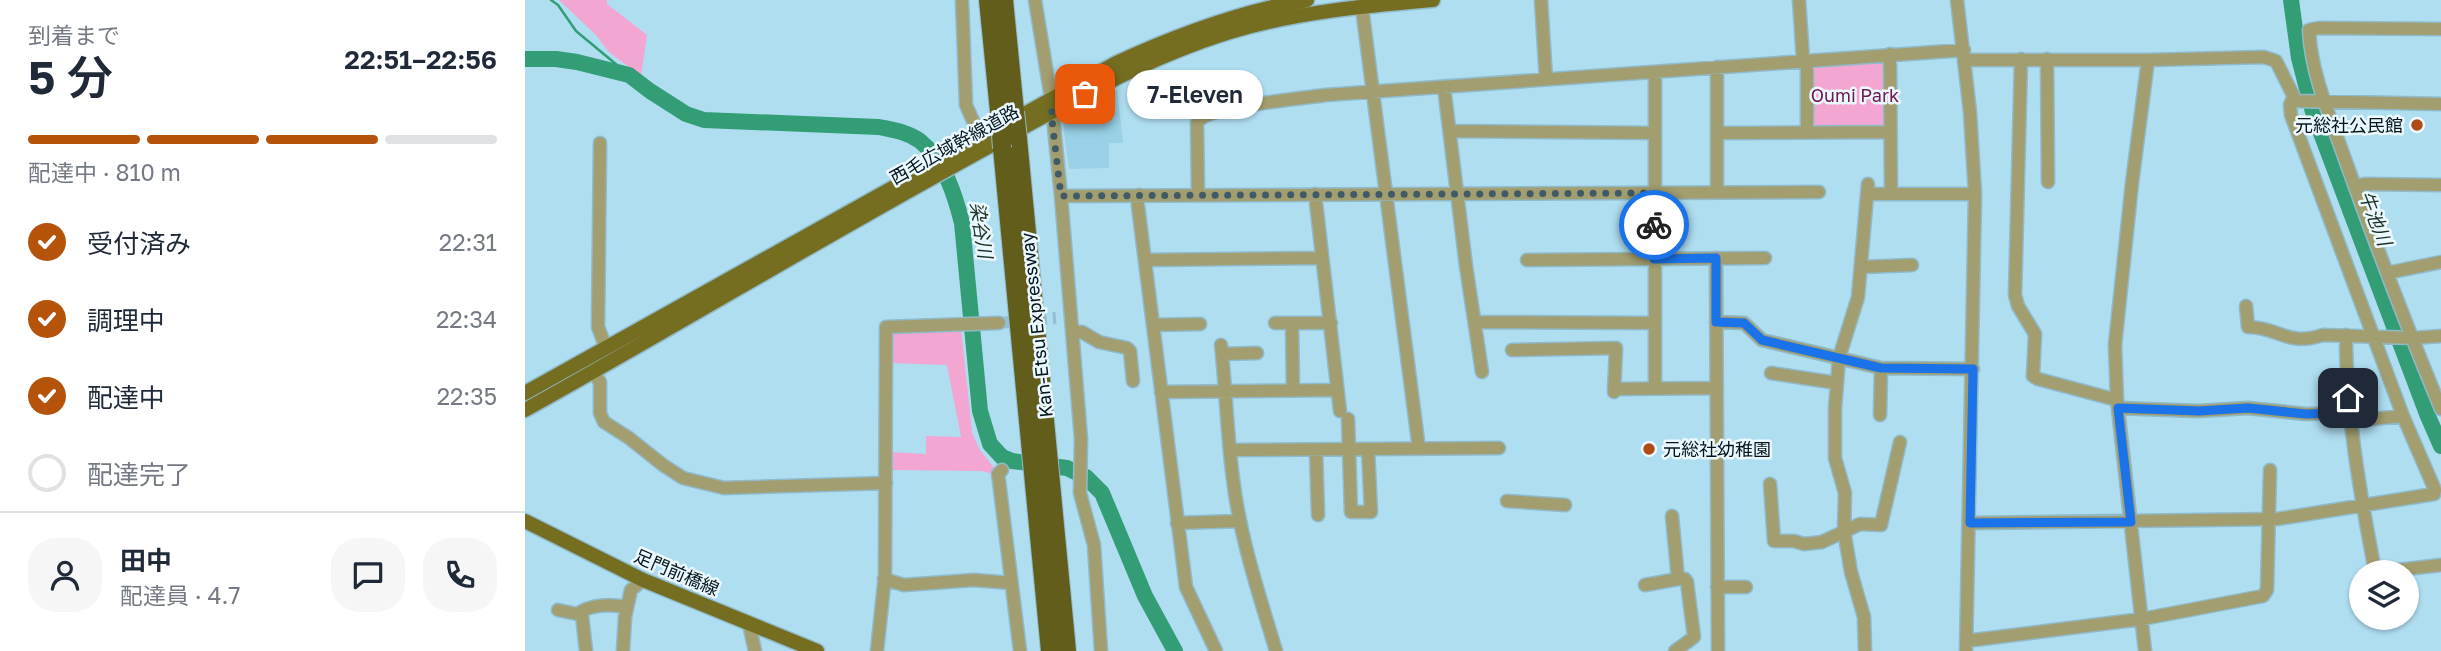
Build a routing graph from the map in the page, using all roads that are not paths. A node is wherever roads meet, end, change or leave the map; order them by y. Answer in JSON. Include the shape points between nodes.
{"nodes":[{"id":1,"x":962,"y":0,"type":"edge"},
{"id":2,"x":988,"y":0,"type":"edge"},
{"id":3,"x":1004,"y":0,"type":"edge"},
{"id":4,"x":1307,"y":0,"type":"edge"},
{"id":5,"x":1433,"y":0,"type":"edge"},
{"id":6,"x":1541,"y":0,"type":"edge"},
{"id":7,"x":1799,"y":0,"type":"edge"},
{"id":8,"x":1957,"y":0,"type":"edge"},
{"id":9,"x":1040,"y":1,"type":"edge"},
{"id":10,"x":1362,"y":3,"type":"edge"},
{"id":11,"x":2441,"y":29,"type":"edge"},
{"id":12,"x":1890,"y":54,"type":"junction"},
{"id":13,"x":1964,"y":55,"type":"junction"},
{"id":14,"x":2021,"y":59,"type":"junction"},
{"id":15,"x":2047,"y":59,"type":"junction"},
{"id":16,"x":1805,"y":60,"type":"junction"},
{"id":17,"x":2148,"y":60,"type":"junction"},
{"id":18,"x":1717,"y":67,"type":"junction"},
{"id":19,"x":1655,"y":72,"type":"junction"},
{"id":20,"x":1546,"y":79,"type":"junction"},
{"id":21,"x":1444,"y":87,"type":"junction"},
{"id":22,"x":1374,"y":91,"type":"junction"},
{"id":23,"x":2296,"y":100,"type":"junction"},
{"id":24,"x":2323,"y":103,"type":"junction"},
{"id":25,"x":2441,"y":104,"type":"edge"},
{"id":26,"x":1051,"y":105,"type":"junction"},
{"id":27,"x":1007,"y":116,"type":"junction"},
{"id":28,"x":1450,"y":131,"type":"junction"},
{"id":29,"x":1807,"y":132,"type":"junction"},
{"id":30,"x":1890,"y":132,"type":"junction"},
{"id":31,"x":1654,"y":133,"type":"junction"},
{"id":32,"x":1719,"y":133,"type":"junction"},
{"id":33,"x":981,"y":139,"type":"junction"},
{"id":34,"x":600,"y":143,"type":"dead end"},
{"id":35,"x":953,"y":160,"type":"junction"},
{"id":36,"x":929,"y":173,"type":"junction"},
{"id":37,"x":2048,"y":182,"type":"dead end"},
{"id":38,"x":2441,"y":185,"type":"edge"},
{"id":39,"x":2355,"y":186,"type":"junction"},
{"id":40,"x":1819,"y":192,"type":"dead end"},
{"id":41,"x":1458,"y":193,"type":"junction"},
{"id":42,"x":1654,"y":193,"type":"junction"},
{"id":43,"x":1717,"y":193,"type":"junction"},
{"id":44,"x":1891,"y":193,"type":"junction"},
{"id":45,"x":1315,"y":194,"type":"junction"},
{"id":46,"x":1387,"y":194,"type":"junction"},
{"id":47,"x":1975,"y":194,"type":"junction"},
{"id":48,"x":1139,"y":195,"type":"junction"},
{"id":49,"x":1198,"y":195,"type":"junction"},
{"id":50,"x":1061,"y":196,"type":"junction"},
{"id":51,"x":1322,"y":258,"type":"junction"},
{"id":52,"x":1716,"y":258,"type":"junction"},
{"id":53,"x":1765,"y":258,"type":"dead end"},
{"id":54,"x":1654,"y":259,"type":"junction"},
{"id":55,"x":1145,"y":260,"type":"junction"},
{"id":56,"x":1527,"y":260,"type":"dead end"},
{"id":57,"x":2441,"y":262,"type":"edge"},
{"id":58,"x":1912,"y":265,"type":"dead end"},
{"id":59,"x":1862,"y":267,"type":"junction"},
{"id":60,"x":2386,"y":273,"type":"junction"},
{"id":61,"x":2246,"y":306,"type":"dead end"},
{"id":62,"x":1071,"y":317,"type":"junction"},
{"id":63,"x":1056,"y":318,"type":"tunnel mouth"},
{"id":64,"x":1475,"y":322,"type":"junction"},
{"id":65,"x":1716,"y":322,"type":"junction"},
{"id":66,"x":999,"y":323,"type":"tunnel mouth"},
{"id":67,"x":1275,"y":323,"type":"dead end"},
{"id":68,"x":1292,"y":323,"type":"junction"},
{"id":69,"x":1331,"y":323,"type":"junction"},
{"id":70,"x":1655,"y":323,"type":"junction"},
{"id":71,"x":1200,"y":324,"type":"dead end"},
{"id":72,"x":1153,"y":325,"type":"junction"},
{"id":73,"x":1072,"y":332,"type":"junction"},
{"id":74,"x":2346,"y":335,"type":"junction"},
{"id":75,"x":2372,"y":335,"type":"junction"},
{"id":76,"x":2441,"y":336,"type":"edge"},
{"id":77,"x":2414,"y":338,"type":"junction"},
{"id":78,"x":606,"y":348,"type":"junction"},
{"id":79,"x":1513,"y":349,"type":"dead end"},
{"id":80,"x":1257,"y":353,"type":"dead end"},
{"id":81,"x":1839,"y":358,"type":"junction"},
{"id":82,"x":1881,"y":368,"type":"junction"},
{"id":83,"x":1973,"y":369,"type":"junction"},
{"id":84,"x":593,"y":372,"type":"junction"},
{"id":85,"x":1482,"y":373,"type":"dead end"},
{"id":86,"x":1771,"y":373,"type":"dead end"},
{"id":87,"x":1133,"y":381,"type":"dead end"},
{"id":88,"x":1837,"y":383,"type":"junction"},
{"id":89,"x":1655,"y":388,"type":"junction"},
{"id":90,"x":1717,"y":388,"type":"junction"},
{"id":91,"x":1226,"y":390,"type":"junction"},
{"id":92,"x":1293,"y":390,"type":"junction"},
{"id":93,"x":1338,"y":390,"type":"junction"},
{"id":94,"x":1161,"y":391,"type":"junction"},
{"id":95,"x":525,"y":393,"type":"edge"},
{"id":96,"x":2118,"y":404,"type":"junction"},
{"id":97,"x":2441,"y":409,"type":"edge"},
{"id":98,"x":525,"y":410,"type":"edge"},
{"id":99,"x":1880,"y":415,"type":"dead end"},
{"id":100,"x":2403,"y":416,"type":"junction"},
{"id":101,"x":2350,"y":417,"type":"junction"},
{"id":102,"x":1900,"y":442,"type":"dead end"},
{"id":103,"x":1369,"y":449,"type":"junction"},
{"id":104,"x":1419,"y":449,"type":"junction"},
{"id":105,"x":1499,"y":449,"type":"dead end"},
{"id":106,"x":1231,"y":450,"type":"junction"},
{"id":107,"x":1316,"y":450,"type":"junction"},
{"id":108,"x":1348,"y":450,"type":"junction"},
{"id":109,"x":1002,"y":470,"type":"dead end"},
{"id":110,"x":2270,"y":470,"type":"dead end"},
{"id":111,"x":886,"y":483,"type":"junction"},
{"id":112,"x":1042,"y":483,"type":"junction"},
{"id":113,"x":1770,"y":484,"type":"dead end"},
{"id":114,"x":1507,"y":501,"type":"dead end"},
{"id":115,"x":1565,"y":505,"type":"dead end"},
{"id":116,"x":2363,"y":505,"type":"junction"},
{"id":117,"x":1318,"y":515,"type":"dead end"},
{"id":118,"x":1672,"y":516,"type":"dead end"},
{"id":119,"x":2269,"y":519,"type":"junction"},
{"id":120,"x":525,"y":520,"type":"edge"},
{"id":121,"x":1240,"y":521,"type":"junction"},
{"id":122,"x":2131,"y":522,"type":"junction"},
{"id":123,"x":1177,"y":523,"type":"junction"},
{"id":124,"x":1970,"y":523,"type":"junction"},
{"id":125,"x":1843,"y":531,"type":"junction"},
{"id":126,"x":2441,"y":565,"type":"edge"},
{"id":127,"x":884,"y":579,"type":"junction"},
{"id":128,"x":1678,"y":579,"type":"junction"},
{"id":129,"x":643,"y":580,"type":"junction"},
{"id":130,"x":1011,"y":583,"type":"junction"},
{"id":131,"x":1645,"y":584,"type":"dead end"},
{"id":132,"x":1717,"y":587,"type":"junction"},
{"id":133,"x":1747,"y":587,"type":"dead end"},
{"id":134,"x":626,"y":607,"type":"junction"},
{"id":135,"x":558,"y":610,"type":"dead end"},
{"id":136,"x":578,"y":614,"type":"junction"},
{"id":137,"x":2142,"y":618,"type":"junction"},
{"id":138,"x":749,"y":624,"type":"junction"},
{"id":139,"x":1966,"y":646,"type":"edge"},
{"id":140,"x":586,"y":651,"type":"edge"},
{"id":141,"x":623,"y":651,"type":"edge"},
{"id":142,"x":755,"y":651,"type":"edge"},
{"id":143,"x":817,"y":651,"type":"edge"},
{"id":144,"x":877,"y":651,"type":"edge"},
{"id":145,"x":1020,"y":651,"type":"edge"},
{"id":146,"x":1050,"y":651,"type":"edge"},
{"id":147,"x":1067,"y":651,"type":"edge"},
{"id":148,"x":1101,"y":651,"type":"edge"},
{"id":149,"x":1216,"y":651,"type":"edge"},
{"id":150,"x":1276,"y":651,"type":"edge"},
{"id":151,"x":1675,"y":651,"type":"edge"},
{"id":152,"x":1718,"y":651,"type":"edge"},
{"id":153,"x":1865,"y":651,"type":"edge"},
{"id":154,"x":2145,"y":651,"type":"edge"}],
"edges":[{"from":1,"to":33,"type":"street","via":[[966,105]]},
{"from":2,"to":27,"type":"highway","name":"Kan-Etsu Expressway"},
{"from":3,"to":27,"type":"highway","name":"Kan-Etsu Expressway"},
{"from":4,"to":26,"type":"main road","name":"西毛広域幹線道路","via":[[1185,34],[1116,63]]},
{"from":5,"to":10,"type":"main road","name":"西毛広域幹線道路"},
{"from":6,"to":20,"type":"street"},
{"from":7,"to":16,"type":"street"},
{"from":8,"to":13,"type":"street"},
{"from":9,"to":26,"type":"street"},
{"from":10,"to":22,"type":"street"},
{"from":10,"to":26,"type":"main road","name":"西毛広域幹線道路","via":[[1199,42]]},
{"from":11,"to":24,"type":"street","via":[[2309,30]]},
{"from":12,"to":13,"type":"street"},
{"from":12,"to":16,"type":"street"},
{"from":12,"to":30,"type":"street"},
{"from":13,"to":14,"type":"street"},
{"from":13,"to":47,"type":"street"},
{"from":14,"to":15,"type":"street"},
{"from":14,"to":96,"type":"street","via":[[2015,295],[2035,334],[2033,376]]},
{"from":15,"to":17,"type":"street"},
{"from":15,"to":37,"type":"street"},
{"from":16,"to":18,"type":"street"},
{"from":16,"to":29,"type":"street"},
{"from":17,"to":23,"type":"street","via":[[2264,57],[2276,61]]},
{"from":17,"to":96,"type":"street","via":[[2115,324]]},
{"from":18,"to":19,"type":"street"},
{"from":18,"to":32,"type":"street"},
{"from":19,"to":20,"type":"street"},
{"from":19,"to":31,"type":"street"},
{"from":20,"to":21,"type":"street"},
{"from":21,"to":22,"type":"street"},
{"from":21,"to":28,"type":"street"},
{"from":22,"to":46,"type":"street"},
{"from":22,"to":49,"type":"street","via":[[1226,109],[1201,117],[1197,123]]},
{"from":23,"to":24,"type":"street"},
{"from":23,"to":75,"type":"street","via":[[2290,105],[2291,115]]},
{"from":24,"to":25,"type":"street"},
{"from":24,"to":39,"type":"street"},
{"from":26,"to":33,"type":"main road","name":"西毛広域幹線道路"},
{"from":26,"to":35,"type":"main road","name":"西毛広域幹線道路"},
{"from":26,"to":50,"type":"street"},
{"from":27,"to":112,"type":"highway","name":"Kan-Etsu Expressway","bridge":true},
{"from":28,"to":31,"type":"street"},
{"from":28,"to":41,"type":"street"},
{"from":29,"to":30,"type":"street"},
{"from":29,"to":32,"type":"street"},
{"from":30,"to":44,"type":"street"},
{"from":31,"to":42,"type":"street"},
{"from":32,"to":43,"type":"street"},
{"from":33,"to":35,"type":"main road","name":"西毛広域幹線道路"},
{"from":34,"to":78,"type":"street","via":[[598,327]]},
{"from":35,"to":36,"type":"main road","name":"西毛広域幹線道路"},
{"from":36,"to":78,"type":"main road","name":"西毛広域幹線道路"},
{"from":36,"to":84,"type":"main road","name":"西毛広域幹線道路"},
{"from":38,"to":39,"type":"street"},
{"from":39,"to":60,"type":"street"},
{"from":40,"to":43,"type":"street"},
{"from":41,"to":42,"type":"street"},
{"from":41,"to":46,"type":"street"},
{"from":41,"to":64,"type":"street"},
{"from":42,"to":43,"type":"street"},
{"from":42,"to":54,"type":"street"},
{"from":44,"to":47,"type":"street"},
{"from":44,"to":59,"type":"street","via":[[1868,189]]},
{"from":45,"to":46,"type":"street"},
{"from":45,"to":49,"type":"street"},
{"from":45,"to":51,"type":"street"},
{"from":46,"to":104,"type":"street"},
{"from":47,"to":83,"type":"street"},
{"from":48,"to":49,"type":"street"},
{"from":48,"to":50,"type":"street"},
{"from":48,"to":55,"type":"street"},
{"from":50,"to":62,"type":"street"},
{"from":51,"to":55,"type":"street"},
{"from":51,"to":69,"type":"street"},
{"from":52,"to":53,"type":"street"},
{"from":52,"to":54,"type":"street"},
{"from":52,"to":65,"type":"street"},
{"from":54,"to":56,"type":"street"},
{"from":54,"to":70,"type":"street"},
{"from":55,"to":72,"type":"street"},
{"from":57,"to":60,"type":"street"},
{"from":58,"to":59,"type":"street"},
{"from":59,"to":81,"type":"street"},
{"from":60,"to":77,"type":"street"},
{"from":61,"to":74,"type":"street","via":[[2248,327],[2290,339]]},
{"from":62,"to":63,"type":"street"},
{"from":62,"to":73,"type":"street"},
{"from":64,"to":70,"type":"street"},
{"from":64,"to":85,"type":"street"},
{"from":65,"to":81,"type":"street","via":[[1744,323],[1762,340]]},
{"from":65,"to":90,"type":"street"},
{"from":66,"to":111,"type":"street","via":[[886,327]]},
{"from":67,"to":68,"type":"street"},
{"from":68,"to":69,"type":"street"},
{"from":68,"to":92,"type":"street"},
{"from":69,"to":93,"type":"street"},
{"from":70,"to":89,"type":"street"},
{"from":71,"to":72,"type":"street"},
{"from":72,"to":94,"type":"street"},
{"from":73,"to":87,"type":"street","via":[[1127,348]]},
{"from":73,"to":148,"type":"street","via":[[1081,439],[1080,488],[1094,545]]},
{"from":74,"to":75,"type":"street"},
{"from":74,"to":101,"type":"street"},
{"from":75,"to":77,"type":"street"},
{"from":75,"to":100,"type":"street"},
{"from":76,"to":77,"type":"street"},
{"from":77,"to":97,"type":"street"},
{"from":78,"to":95,"type":"main road","name":"西毛広域幹線道路"},
{"from":79,"to":89,"type":"street","via":[[1616,348],[1613,391]]},
{"from":80,"to":91,"type":"street","via":[[1222,349]]},
{"from":81,"to":82,"type":"street"},
{"from":81,"to":88,"type":"street"},
{"from":82,"to":83,"type":"street"},
{"from":82,"to":99,"type":"street"},
{"from":83,"to":124,"type":"street"},
{"from":84,"to":98,"type":"main road","name":"西毛広域幹線道路"},
{"from":84,"to":111,"type":"street","via":[[600,382],[604,422],[683,478],[724,488]]},
{"from":86,"to":88,"type":"street"},
{"from":88,"to":125,"type":"street","via":[[1835,457],[1845,493]]},
{"from":89,"to":90,"type":"street"},
{"from":90,"to":132,"type":"street"},
{"from":91,"to":92,"type":"street"},
{"from":91,"to":94,"type":"street"},
{"from":91,"to":106,"type":"street"},
{"from":92,"to":93,"type":"street"},
{"from":93,"to":108,"type":"street"},
{"from":94,"to":123,"type":"street"},
{"from":96,"to":101,"type":"street"},
{"from":96,"to":122,"type":"street"},
{"from":100,"to":101,"type":"street"},
{"from":100,"to":116,"type":"street","via":[[2435,492]]},
{"from":101,"to":116,"type":"street"},
{"from":102,"to":125,"type":"street","via":[[1881,525],[1860,524]]},
{"from":103,"to":104,"type":"street"},
{"from":103,"to":108,"type":"street"},
{"from":103,"to":108,"type":"street","via":[[1371,512],[1351,512]]},
{"from":104,"to":105,"type":"street"},
{"from":106,"to":107,"type":"street"},
{"from":106,"to":121,"type":"street"},
{"from":107,"to":108,"type":"street"},
{"from":107,"to":117,"type":"street"},
{"from":109,"to":130,"type":"street","via":[[999,481]]},
{"from":110,"to":119,"type":"street"},
{"from":111,"to":127,"type":"street"},
{"from":112,"to":146,"type":"highway","name":"Kan-Etsu Expressway"},
{"from":112,"to":147,"type":"highway","name":"Kan-Etsu Expressway"},
{"from":113,"to":125,"type":"street","via":[[1774,541],[1814,543]]},
{"from":114,"to":115,"type":"street"},
{"from":116,"to":119,"type":"street"},
{"from":116,"to":126,"type":"street","via":[[2375,571]]},
{"from":118,"to":128,"type":"street"},
{"from":119,"to":122,"type":"street"},
{"from":119,"to":137,"type":"street","via":[[2266,594]]},
{"from":120,"to":129,"type":"main road","name":"足門前橋線"},
{"from":121,"to":123,"type":"street"},
{"from":121,"to":150,"type":"street"},
{"from":122,"to":124,"type":"street"},
{"from":122,"to":137,"type":"street"},
{"from":123,"to":149,"type":"street","via":[[1186,587]]},
{"from":124,"to":139,"type":"street"},
{"from":125,"to":153,"type":"street","via":[[1864,617]]},
{"from":127,"to":130,"type":"street","via":[[904,585],[974,580]]},
{"from":127,"to":144,"type":"street"},
{"from":128,"to":131,"type":"street"},
{"from":128,"to":151,"type":"street","via":[[1687,582],[1694,636]]},
{"from":129,"to":134,"type":"street","via":[[631,590]]},
{"from":129,"to":138,"type":"main road","name":"足門前橋線"},
{"from":130,"to":145,"type":"street"},
{"from":132,"to":133,"type":"street"},
{"from":132,"to":152,"type":"street"},
{"from":134,"to":136,"type":"street","via":[[600,606]]},
{"from":134,"to":141,"type":"street"},
{"from":135,"to":136,"type":"street"},
{"from":136,"to":140,"type":"street","via":[[583,618]]},
{"from":137,"to":139,"type":"street"},
{"from":137,"to":154,"type":"street"},
{"from":138,"to":142,"type":"street"},
{"from":138,"to":143,"type":"main road","name":"足門前橋線"}]}
